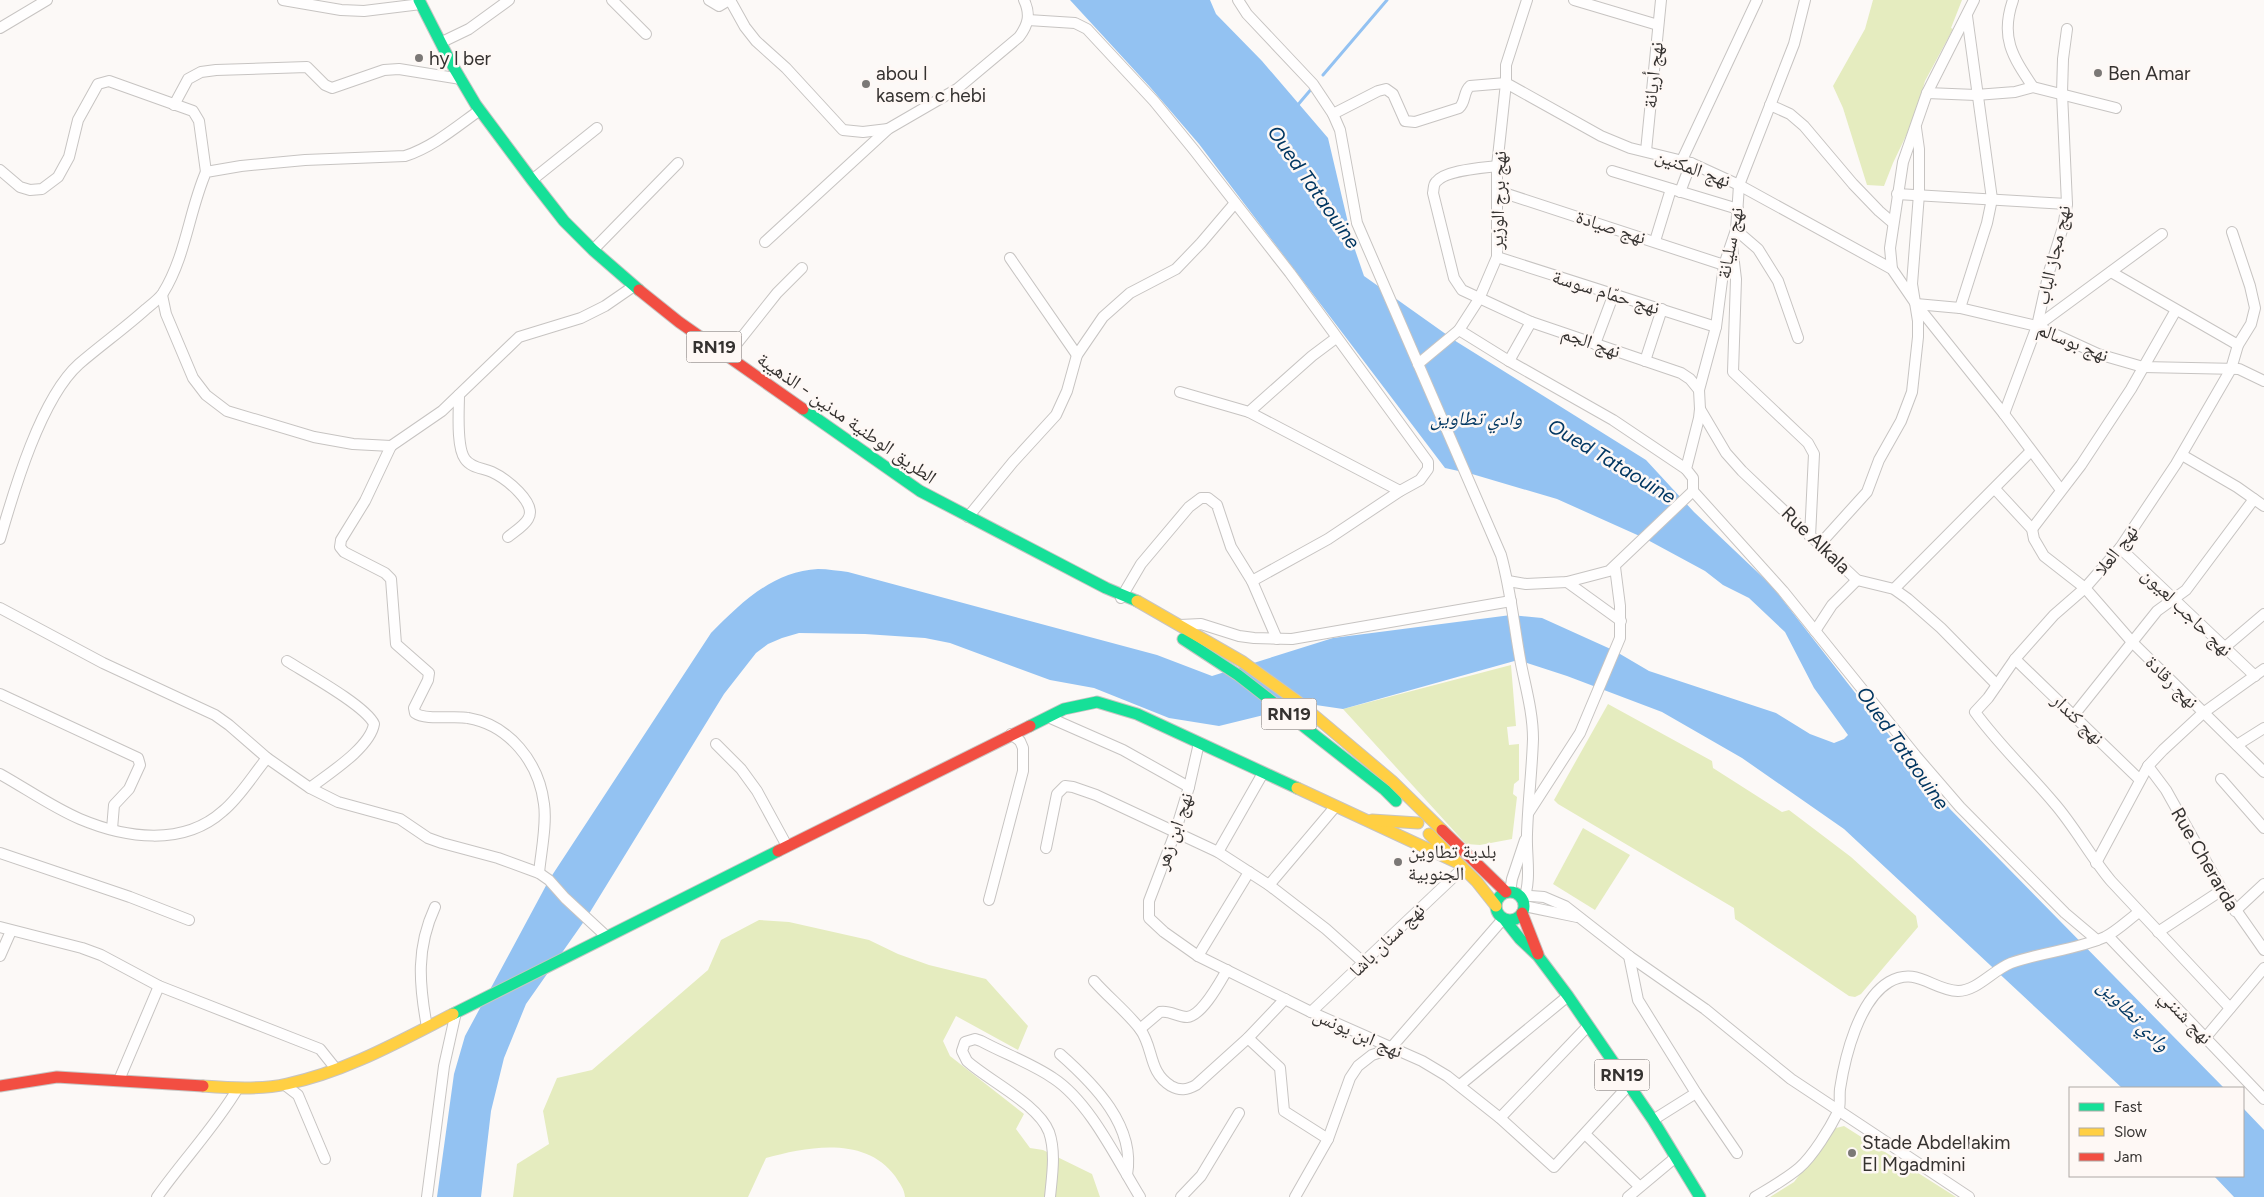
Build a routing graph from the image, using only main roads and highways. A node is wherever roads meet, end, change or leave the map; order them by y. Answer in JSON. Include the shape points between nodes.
{"nodes":[{"id":1,"x":420,"y":2,"type":"edge"},
{"id":2,"x":1122,"y":598,"type":"junction"},
{"id":3,"x":1193,"y":639,"type":"junction"},
{"id":4,"x":1390,"y":790,"type":"junction"},
{"id":5,"x":1358,"y":818,"type":"junction"},
{"id":6,"x":1378,"y":820,"type":"junction"},
{"id":7,"x":1422,"y":820,"type":"junction"},
{"id":8,"x":1461,"y":866,"type":"junction"},
{"id":9,"x":1519,"y":899,"type":"junction"},
{"id":10,"x":1496,"y":906,"type":"junction"},
{"id":11,"x":1504,"y":919,"type":"junction"},
{"id":12,"x":1538,"y":956,"type":"junction"},
{"id":13,"x":0,"y":1086,"type":"edge"},
{"id":14,"x":1700,"y":1197,"type":"edge"}],
"edges":[{"from":1,"to":2,"type":"main road","name":"الطريق الوطنية مدنين - الذهيبة","number":"RN19","via":[[460,79],[532,180],[564,221],[634,286],[912,486]]},
{"from":2,"to":3,"type":"main road","name":"الطريق الوطنية مدنين - الذهيبة","number":"RN19"},
{"from":2,"to":3,"type":"main road","name":"الطريق الوطنية مدنين - الذهيبة","number":"RN19","via":[[1179,626]]},
{"from":3,"to":4,"type":"main road","name":"الطريق الوطنية مدنين - الذهيبة","number":"RN19","via":[[1243,662],[1297,701]]},
{"from":4,"to":6,"type":"main road","via":[[1387,816]]},
{"from":4,"to":7,"type":"main road","name":"الطريق الوطنية مدنين - الذهيبة","number":"RN19"},
{"from":4,"to":7,"type":"main road","name":"الطريق الوطنية مدنين - الذهيبة","number":"RN19"},
{"from":5,"to":6,"type":"main road"},
{"from":5,"to":8,"type":"main road"},
{"from":5,"to":13,"type":"main road","via":[[1137,714],[1097,702],[1083,703],[1011,734],[428,1027],[336,1069],[285,1085],[238,1088],[57,1077]]},
{"from":6,"to":7,"type":"main road"},
{"from":7,"to":8,"type":"main road","name":"الطريق الوطنية مدنين - الذهيبة","number":"RN19"},
{"from":7,"to":9,"type":"main road","name":"الطريق الوطنية مدنين - الذهيبة","number":"RN19"},
{"from":8,"to":10,"type":"main road","name":"الطريق الوطنية مدنين - الذهيبة","number":"RN19"},
{"from":9,"to":10,"type":"main road","via":[[1500,896]]},
{"from":9,"to":11,"type":"main road","via":[[1516,919]]},
{"from":9,"to":12,"type":"main road","name":"الطريق الوطنية مدنين - الذهيبة","number":"RN19"},
{"from":10,"to":11,"type":"main road","number":"RN19","via":[[1496,911]]},
{"from":11,"to":12,"type":"main road","name":"الطريق الوطنية مدنين - الذهيبة","number":"RN19"},
{"from":12,"to":14,"type":"main road","name":"الطريق الوطنية مدنين - الذهيبة","number":"RN19","via":[[1653,1120]]}]}
